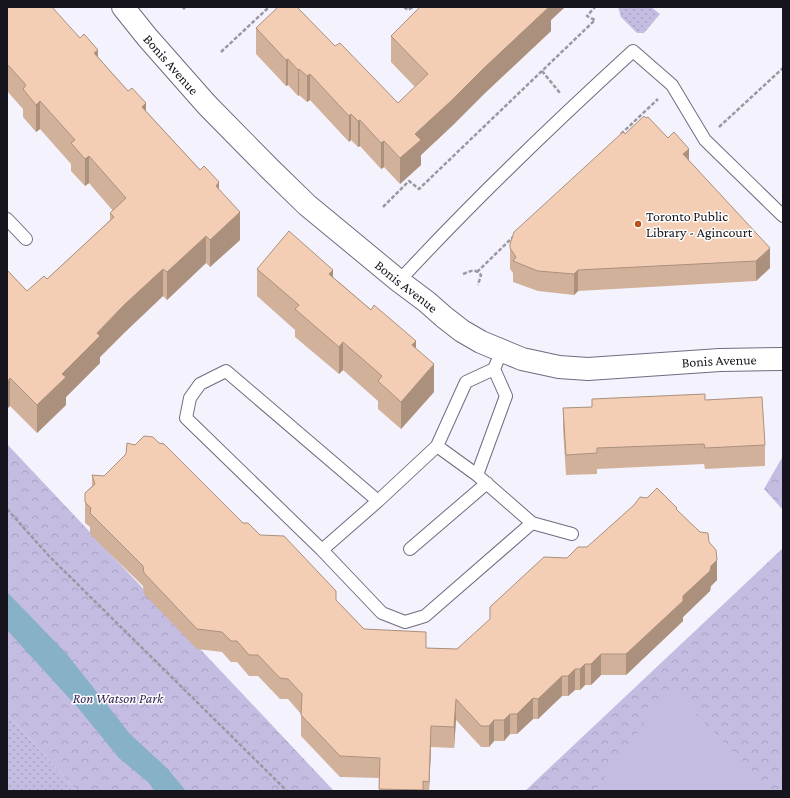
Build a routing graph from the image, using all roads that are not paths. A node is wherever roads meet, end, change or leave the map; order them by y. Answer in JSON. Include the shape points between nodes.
{"nodes":[{"id":1,"x":123,"y":7,"type":"edge"},
{"id":2,"x":783,"y":216,"type":"edge"},
{"id":3,"x":7,"y":219,"type":"edge"},
{"id":4,"x":26,"y":239,"type":"dead end"},
{"id":5,"x":399,"y":281,"type":"junction"},
{"id":6,"x":498,"y":360,"type":"junction"},
{"id":7,"x":783,"y":360,"type":"edge"},
{"id":8,"x":437,"y":446,"type":"junction"},
{"id":9,"x":477,"y":475,"type":"junction"},
{"id":10,"x":487,"y":483,"type":"junction"},
{"id":11,"x":378,"y":501,"type":"junction"},
{"id":12,"x":532,"y":523,"type":"junction"},
{"id":13,"x":572,"y":534,"type":"dead end"},
{"id":14,"x":410,"y":549,"type":"dead end"},
{"id":15,"x":322,"y":550,"type":"junction"}],
"edges":[{"from":1,"to":5,"type":"street","name":"Bonis Avenue","via":[[207,105],[270,169],[307,205]]},
{"from":2,"to":5,"type":"lane","via":[[705,140],[672,85],[633,51],[572,107]]},
{"from":3,"to":4,"type":"lane"},
{"from":5,"to":6,"type":"street","name":"Bonis Avenue","via":[[481,342]]},
{"from":6,"to":7,"type":"street","name":"Bonis Avenue","via":[[522,359],[559,367],[588,369],[720,360]]},
{"from":6,"to":8,"type":"lane","via":[[466,382]]},
{"from":6,"to":9,"type":"lane","via":[[506,396]]},
{"from":8,"to":9,"type":"lane"},
{"from":8,"to":11,"type":"lane"},
{"from":9,"to":10,"type":"lane"},
{"from":10,"to":12,"type":"lane"},
{"from":10,"to":14,"type":"lane"},
{"from":11,"to":15,"type":"lane"},
{"from":11,"to":15,"type":"lane","via":[[226,371],[200,384],[190,398],[186,418]]},
{"from":12,"to":13,"type":"lane"},
{"from":12,"to":15,"type":"lane","via":[[425,616],[405,622],[382,613]]}]}
